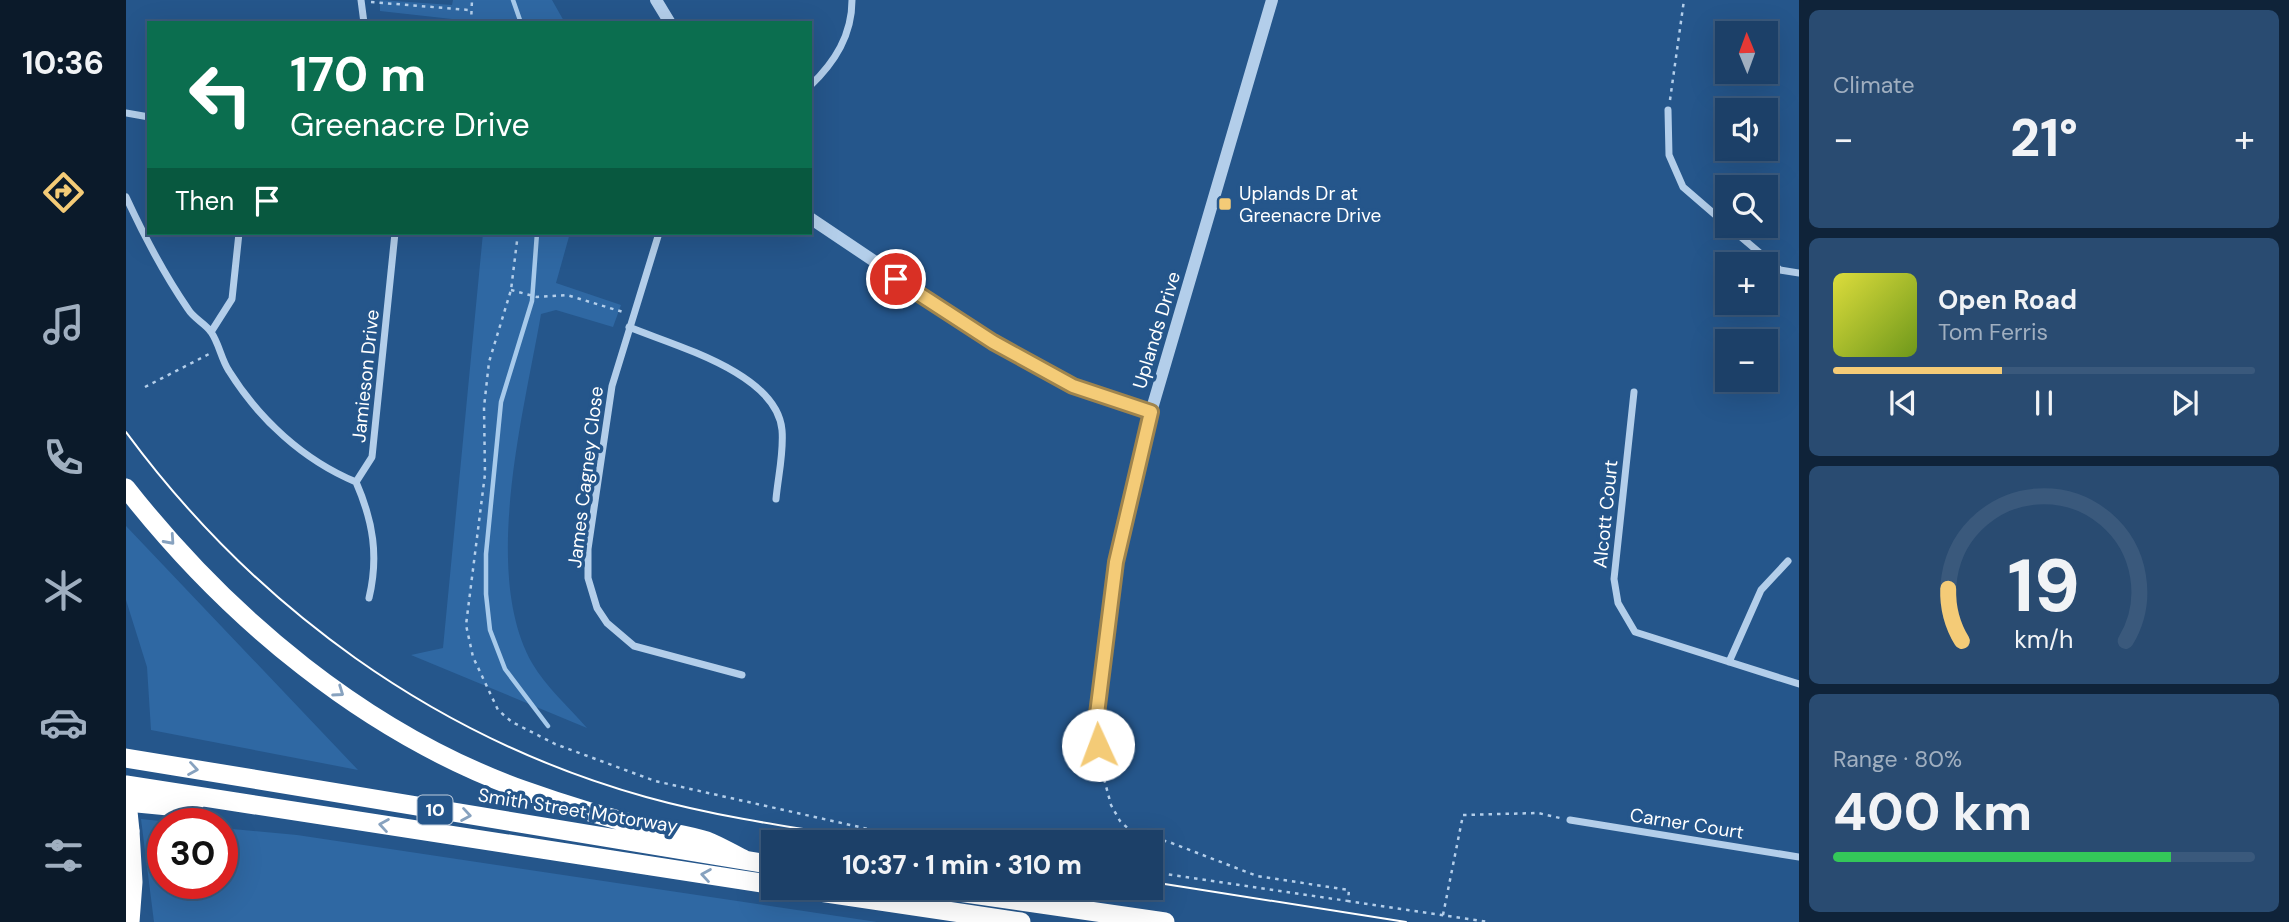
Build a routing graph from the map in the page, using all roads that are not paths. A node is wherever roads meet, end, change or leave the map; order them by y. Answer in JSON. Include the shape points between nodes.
{"nodes":[{"id":1,"x":351,"y":0,"type":"edge"},
{"id":2,"x":656,"y":0,"type":"edge"},
{"id":3,"x":852,"y":0,"type":"edge"},
{"id":4,"x":1272,"y":0,"type":"edge"},
{"id":5,"x":361,"y":1,"type":"edge"},
{"id":6,"x":363,"y":21,"type":"edge"},
{"id":7,"x":669,"y":21,"type":"edge"},
{"id":8,"x":812,"y":84,"type":"edge"},
{"id":9,"x":1668,"y":110,"type":"road end"},
{"id":10,"x":126,"y":113,"type":"edge"},
{"id":11,"x":147,"y":117,"type":"edge"},
{"id":12,"x":126,"y":197,"type":"edge"},
{"id":13,"x":1715,"y":214,"type":"edge"},
{"id":14,"x":812,"y":219,"type":"edge"},
{"id":15,"x":239,"y":235,"type":"edge"},
{"id":16,"x":395,"y":235,"type":"edge"},
{"id":17,"x":658,"y":235,"type":"edge"},
{"id":18,"x":1743,"y":238,"type":"edge"},
{"id":19,"x":1799,"y":273,"type":"edge"},
{"id":20,"x":629,"y":327,"type":"junction"},
{"id":21,"x":211,"y":332,"type":"junction"},
{"id":22,"x":1634,"y":392,"type":"dead end"},
{"id":23,"x":1151,"y":412,"type":"junction"},
{"id":24,"x":356,"y":482,"type":"junction"},
{"id":25,"x":126,"y":488,"type":"edge"},
{"id":26,"x":776,"y":499,"type":"dead end"},
{"id":27,"x":1788,"y":561,"type":"dead end"},
{"id":28,"x":369,"y":598,"type":"dead end"},
{"id":29,"x":1729,"y":662,"type":"junction"},
{"id":30,"x":741,"y":675,"type":"dead end"},
{"id":31,"x":1799,"y":684,"type":"edge"},
{"id":32,"x":126,"y":758,"type":"edge"},
{"id":33,"x":1100,"y":761,"type":"road end"},
{"id":34,"x":126,"y":785,"type":"edge"},
{"id":35,"x":126,"y":792,"type":"edge"},
{"id":36,"x":206,"y":798,"type":"junction"},
{"id":37,"x":126,"y":802,"type":"edge"},
{"id":38,"x":1570,"y":820,"type":"road end"},
{"id":39,"x":1799,"y":857,"type":"edge"},
{"id":40,"x":745,"y":860,"type":"junction"},
{"id":41,"x":761,"y":863,"type":"edge"},
{"id":42,"x":761,"y":883,"type":"edge"},
{"id":43,"x":873,"y":900,"type":"edge"},
{"id":44,"x":1014,"y":900,"type":"edge"},
{"id":45,"x":130,"y":922,"type":"edge"},
{"id":46,"x":1021,"y":922,"type":"edge"},
{"id":47,"x":1166,"y":922,"type":"edge"}],
"edges":[{"from":1,"to":5,"type":"street"},
{"from":2,"to":7,"type":"street"},
{"from":3,"to":8,"type":"street","via":[[844,42]]},
{"from":4,"to":23,"type":"street","name":"Uplands Drive"},
{"from":5,"to":6,"type":"street"},
{"from":9,"to":13,"type":"street","via":[[1669,155],[1683,187]]},
{"from":10,"to":11,"type":"street"},
{"from":12,"to":21,"type":"street","via":[[189,311]]},
{"from":14,"to":23,"type":"street","via":[[1014,355],[1073,386]]},
{"from":15,"to":21,"type":"street","via":[[232,299]]},
{"from":16,"to":24,"type":"street","name":"Jamieson Drive","via":[[372,457]]},
{"from":17,"to":20,"type":"street","name":"James Cagney Close"},
{"from":18,"to":19,"type":"street","via":[[1780,270]]},
{"from":20,"to":26,"type":"street","via":[[743,375],[765,392],[782,428]]},
{"from":20,"to":30,"type":"street","name":"James Cagney Close","via":[[612,386],[588,549],[591,594],[607,623],[634,646]]},
{"from":21,"to":24,"type":"street","via":[[243,392],[282,434],[323,466]]},
{"from":22,"to":29,"type":"street","name":"Alcott Court","via":[[1614,579],[1618,603],[1635,632]]},
{"from":23,"to":33,"type":"street","name":"Uplands Drive","via":[[1109,609],[1097,714]]},
{"from":24,"to":28,"type":"street","via":[[368,510],[374,544]]},
{"from":25,"to":40,"type":"highway","one_way":true,"via":[[240,612],[369,713],[468,767],[520,789],[597,815],[707,841]]},
{"from":27,"to":29,"type":"street","via":[[1761,590]]},
{"from":29,"to":31,"type":"street","name":"Alcott Court"},
{"from":32,"to":40,"type":"highway","name":"Smith Street Motorway","number":"10","one_way":true},
{"from":34,"to":36,"type":"highway","number":"10"},
{"from":35,"to":45,"type":"highway","bridge":true,"via":[[133,882]]},
{"from":36,"to":37,"type":"highway","via":[[179,807]]},
{"from":42,"to":36,"type":"highway","number":"10","one_way":true},
{"from":38,"to":39,"type":"street","name":"Carner Court"},
{"from":40,"to":41,"type":"highway","name":"Smith Street Motorway","number":"10"},
{"from":43,"to":46,"type":"highway"},
{"from":44,"to":47,"type":"highway"}]}
